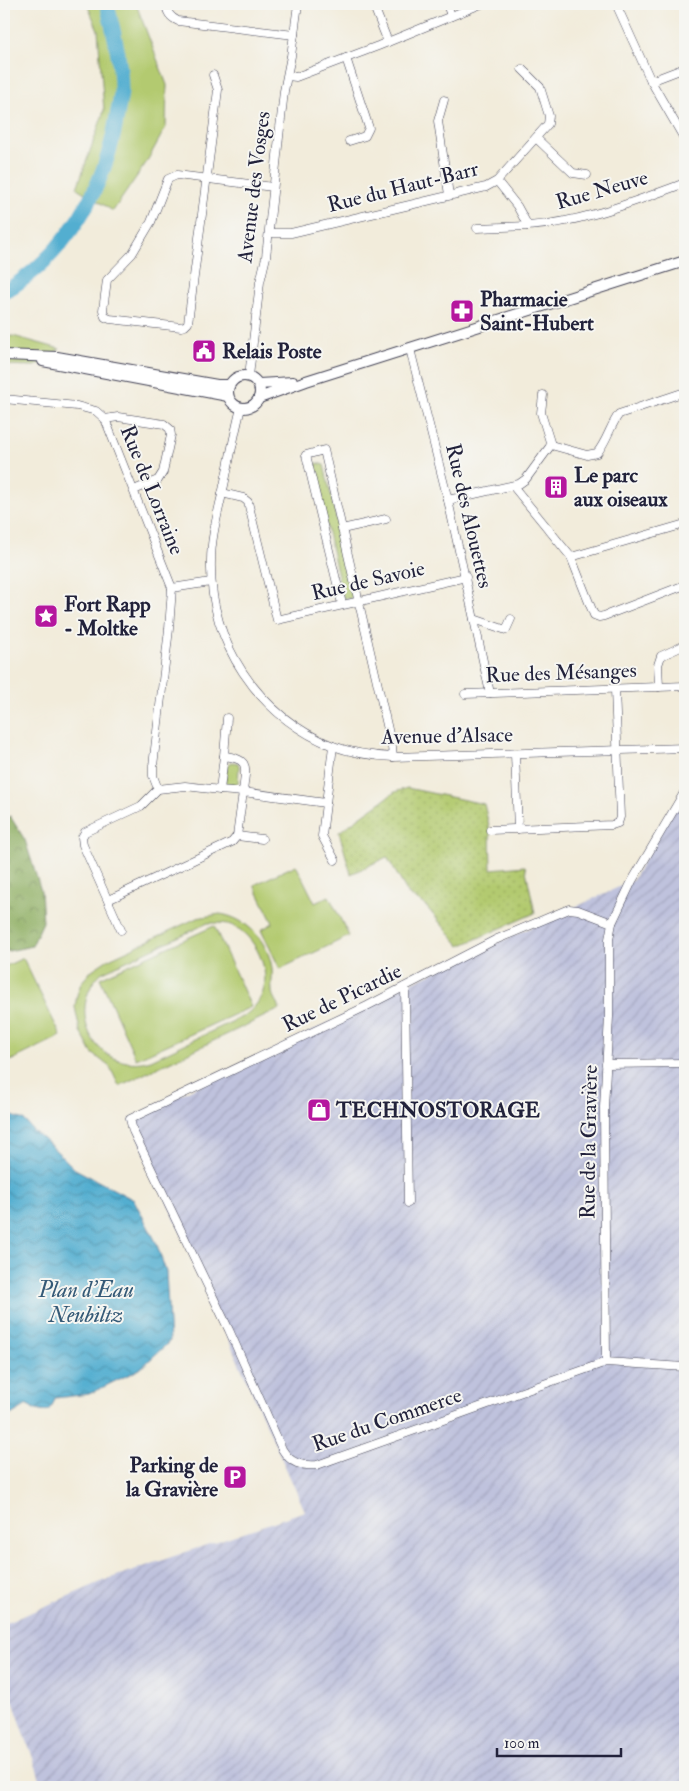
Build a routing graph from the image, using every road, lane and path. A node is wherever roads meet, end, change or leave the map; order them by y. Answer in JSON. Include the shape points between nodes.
{"nodes":[{"id":1,"x":166,"y":4,"type":"edge"},
{"id":2,"x":298,"y":4,"type":"edge"},
{"id":3,"x":374,"y":4,"type":"edge"},
{"id":4,"x":447,"y":4,"type":"edge"},
{"id":5,"x":481,"y":4,"type":"edge"},
{"id":6,"x":616,"y":4,"type":"edge"},
{"id":7,"x":451,"y":16,"type":"junction"},
{"id":8,"x":294,"y":35,"type":"junction"},
{"id":9,"x":388,"y":42,"type":"junction"},
{"id":10,"x":346,"y":58,"type":"junction"},
{"id":11,"x":685,"y":68,"type":"edge"},
{"id":12,"x":522,"y":69,"type":"dead end"},
{"id":13,"x":213,"y":76,"type":"dead end"},
{"id":14,"x":288,"y":76,"type":"junction"},
{"id":15,"x":651,"y":80,"type":"junction"},
{"id":16,"x":444,"y":100,"type":"dead end"},
{"id":17,"x":536,"y":138,"type":"junction"},
{"id":18,"x":685,"y":140,"type":"edge"},
{"id":19,"x":349,"y":141,"type":"dead end"},
{"id":20,"x":587,"y":176,"type":"dead end"},
{"id":21,"x":207,"y":180,"type":"junction"},
{"id":22,"x":497,"y":181,"type":"junction"},
{"id":23,"x":685,"y":183,"type":"edge"},
{"id":24,"x":273,"y":187,"type":"junction"},
{"id":25,"x":449,"y":195,"type":"junction"},
{"id":26,"x":528,"y":226,"type":"junction"},
{"id":27,"x":477,"y":228,"type":"dead end"},
{"id":28,"x":269,"y":233,"type":"junction"},
{"id":29,"x":685,"y":261,"type":"edge"},
{"id":30,"x":410,"y":348,"type":"junction"},
{"id":31,"x":4,"y":354,"type":"edge"},
{"id":32,"x":25,"y":356,"type":"junction"},
{"id":33,"x":249,"y":376,"type":"junction"},
{"id":34,"x":306,"y":381,"type":"junction"},
{"id":35,"x":259,"y":384,"type":"junction"},
{"id":36,"x":229,"y":385,"type":"junction"},
{"id":37,"x":685,"y":392,"type":"edge"},
{"id":38,"x":543,"y":395,"type":"dead end"},
{"id":39,"x":228,"y":396,"type":"junction"},
{"id":40,"x":260,"y":398,"type":"junction"},
{"id":41,"x":4,"y":400,"type":"edge"},
{"id":42,"x":242,"y":408,"type":"junction"},
{"id":43,"x":106,"y":418,"type":"junction"},
{"id":44,"x":551,"y":445,"type":"junction"},
{"id":45,"x":513,"y":486,"type":"junction"},
{"id":46,"x":134,"y":490,"type":"junction"},
{"id":47,"x":222,"y":493,"type":"junction"},
{"id":48,"x":448,"y":500,"type":"junction"},
{"id":49,"x":386,"y":519,"type":"dead end"},
{"id":50,"x":685,"y":524,"type":"edge"},
{"id":51,"x":342,"y":529,"type":"junction"},
{"id":52,"x":571,"y":558,"type":"junction"},
{"id":53,"x":466,"y":578,"type":"junction"},
{"id":54,"x":211,"y":582,"type":"junction"},
{"id":55,"x":685,"y":586,"type":"edge"},
{"id":56,"x":172,"y":588,"type":"junction"},
{"id":57,"x":358,"y":601,"type":"junction"},
{"id":58,"x":342,"y":604,"type":"junction"},
{"id":59,"x":474,"y":619,"type":"junction"},
{"id":60,"x":511,"y":619,"type":"dead end"},
{"id":61,"x":685,"y":645,"type":"edge"},
{"id":62,"x":685,"y":686,"type":"edge"},
{"id":63,"x":659,"y":687,"type":"junction"},
{"id":64,"x":615,"y":689,"type":"junction"},
{"id":65,"x":490,"y":693,"type":"junction"},
{"id":66,"x":465,"y":694,"type":"dead end"},
{"id":67,"x":228,"y":718,"type":"dead end"},
{"id":68,"x":333,"y":746,"type":"junction"},
{"id":69,"x":685,"y":748,"type":"edge"},
{"id":70,"x":617,"y":749,"type":"junction"},
{"id":71,"x":515,"y":754,"type":"junction"},
{"id":72,"x":224,"y":756,"type":"junction"},
{"id":73,"x":393,"y":757,"type":"junction"},
{"id":74,"x":158,"y":789,"type":"junction"},
{"id":75,"x":220,"y":790,"type":"junction"},
{"id":76,"x":685,"y":790,"type":"edge"},
{"id":77,"x":243,"y":792,"type":"junction"},
{"id":78,"x":326,"y":803,"type":"junction"},
{"id":79,"x":518,"y":829,"type":"junction"},
{"id":80,"x":490,"y":830,"type":"dead end"},
{"id":81,"x":237,"y":836,"type":"junction"},
{"id":82,"x":262,"y":839,"type":"dead end"},
{"id":83,"x":335,"y":860,"type":"dead end"},
{"id":84,"x":108,"y":900,"type":"junction"},
{"id":85,"x":612,"y":923,"type":"junction"},
{"id":86,"x":121,"y":930,"type":"dead end"},
{"id":87,"x":405,"y":987,"type":"junction"},
{"id":88,"x":685,"y":1063,"type":"edge"},
{"id":89,"x":606,"y":1064,"type":"junction"},
{"id":90,"x":130,"y":1119,"type":"joint"},
{"id":91,"x":408,"y":1203,"type":"dead end"},
{"id":92,"x":606,"y":1362,"type":"junction"},
{"id":93,"x":685,"y":1367,"type":"edge"}],
"edges":[{"from":1,"to":8,"type":"street","via":[[171,18],[178,21]]},
{"from":2,"to":8,"type":"street","name":"Avenue des Vosges"},
{"from":3,"to":9,"type":"street"},
{"from":4,"to":7,"type":"street"},
{"from":5,"to":7,"type":"street"},
{"from":6,"to":15,"type":"street"},
{"from":7,"to":9,"type":"street"},
{"from":8,"to":14,"type":"street","name":"Avenue des Vosges"},
{"from":9,"to":10,"type":"street"},
{"from":10,"to":14,"type":"street","via":[[296,77]]},
{"from":10,"to":19,"type":"street","via":[[369,128],[366,136]]},
{"from":11,"to":15,"type":"street"},
{"from":12,"to":17,"type":"street","name":"Rue du Haut-Barr","via":[[540,88],[549,116],[548,124]]},
{"from":13,"to":21,"type":"street","via":[[218,90]]},
{"from":14,"to":24,"type":"street","name":"Avenue des Vosges"},
{"from":15,"to":18,"type":"street"},
{"from":16,"to":25,"type":"street","via":[[438,121]]},
{"from":17,"to":20,"type":"street","via":[[574,173]]},
{"from":17,"to":22,"type":"street","name":"Rue du Haut-Barr"},
{"from":21,"to":21,"type":"street","via":[[178,175],[168,180],[151,222],[132,254],[107,280],[105,317],[181,327],[188,323]]},
{"from":21,"to":24,"type":"street"},
{"from":22,"to":25,"type":"street","name":"Rue du Haut-Barr","via":[[486,187]]},
{"from":22,"to":26,"type":"street"},
{"from":23,"to":26,"type":"street","name":"Rue Neuve","via":[[605,211]]},
{"from":24,"to":28,"type":"street","name":"Avenue des Vosges"},
{"from":25,"to":28,"type":"street","name":"Rue du Haut-Barr","via":[[291,233]]},
{"from":26,"to":27,"type":"street","name":"Rue Neuve"},
{"from":28,"to":33,"type":"street","name":"Avenue des Vosges"},
{"from":29,"to":30,"type":"main road"},
{"from":30,"to":34,"type":"main road"},
{"from":30,"to":48,"type":"street","name":"Rue des Alouettes"},
{"from":31,"to":32,"type":"main road"},
{"from":32,"to":36,"type":"main road","via":[[57,356]]},
{"from":32,"to":39,"type":"main road"},
{"from":33,"to":35,"type":"main road"},
{"from":33,"to":36,"type":"main road","via":[[235,378]]},
{"from":34,"to":35,"type":"main road"},
{"from":34,"to":40,"type":"main road"},
{"from":35,"to":40,"type":"main road"},
{"from":36,"to":39,"type":"main road"},
{"from":37,"to":44,"type":"street","via":[[619,414],[597,453],[587,455]]},
{"from":38,"to":44,"type":"street","via":[[541,413]]},
{"from":39,"to":42,"type":"main road","via":[[233,404]]},
{"from":40,"to":42,"type":"main road","via":[[252,406]]},
{"from":41,"to":43,"type":"street","name":"Rue de Lorraine","via":[[77,406],[96,411]]},
{"from":42,"to":47,"type":"street","name":"Avenue d'Alsace"},
{"from":43,"to":46,"type":"street","name":"Rue de Lorraine"},
{"from":43,"to":46,"type":"street","via":[[118,416],[164,424],[170,429],[163,472],[158,480]]},
{"from":44,"to":45,"type":"street","via":[[526,479]]},
{"from":45,"to":48,"type":"street"},
{"from":45,"to":52,"type":"street"},
{"from":46,"to":56,"type":"street","name":"Rue de Lorraine"},
{"from":47,"to":54,"type":"street","name":"Avenue d'Alsace","via":[[213,538]]},
{"from":47,"to":58,"type":"street","name":"Rue de Savoie","via":[[248,502],[277,620]]},
{"from":48,"to":53,"type":"street","name":"Rue des Alouettes"},
{"from":49,"to":51,"type":"street"},
{"from":50,"to":52,"type":"street"},
{"from":51,"to":57,"type":"street"},
{"from":51,"to":58,"type":"street","via":[[324,450],[306,454]]},
{"from":52,"to":55,"type":"street","via":[[591,612],[597,617]]},
{"from":53,"to":57,"type":"street","name":"Rue de Savoie"},
{"from":53,"to":59,"type":"street","name":"Rue des Alouettes"},
{"from":54,"to":56,"type":"street","name":"Rue de Lorraine"},
{"from":54,"to":68,"type":"street","name":"Avenue d'Alsace","via":[[216,614],[228,649],[241,671],[271,706],[291,723]]},
{"from":56,"to":74,"type":"street","name":"Rue de Lorraine","via":[[153,766]]},
{"from":57,"to":58,"type":"street","name":"Rue de Savoie"},
{"from":57,"to":73,"type":"street"},
{"from":59,"to":60,"type":"street","via":[[506,630]]},
{"from":59,"to":65,"type":"street","name":"Rue des Alouettes"},
{"from":61,"to":63,"type":"street","name":"Rue des Mésanges","via":[[661,656]]},
{"from":62,"to":63,"type":"street","name":"Rue des Mésanges"},
{"from":63,"to":64,"type":"street","name":"Rue des Mésanges"},
{"from":64,"to":65,"type":"street","name":"Rue des Mésanges"},
{"from":64,"to":70,"type":"street"},
{"from":65,"to":66,"type":"street","name":"Rue des Mésanges"},
{"from":67,"to":72,"type":"street"},
{"from":68,"to":73,"type":"street","name":"Avenue d'Alsace"},
{"from":68,"to":78,"type":"street"},
{"from":69,"to":70,"type":"street","name":"Avenue d'Alsace"},
{"from":70,"to":71,"type":"street","name":"Avenue d'Alsace"},
{"from":70,"to":79,"type":"street","via":[[618,822],[612,825]]},
{"from":71,"to":73,"type":"street","name":"Avenue d'Alsace"},
{"from":71,"to":79,"type":"street"},
{"from":72,"to":75,"type":"street"},
{"from":72,"to":77,"type":"street","via":[[239,759],[244,764]]},
{"from":74,"to":75,"type":"street","via":[[185,786]]},
{"from":74,"to":84,"type":"street","via":[[142,806],[83,834],[83,845]]},
{"from":75,"to":77,"type":"street"},
{"from":76,"to":85,"type":"street","name":"Rue de la Gravière","via":[[632,881]]},
{"from":77,"to":78,"type":"street"},
{"from":77,"to":81,"type":"street"},
{"from":78,"to":83,"type":"street","via":[[322,836]]},
{"from":79,"to":80,"type":"street"},
{"from":81,"to":82,"type":"street"},
{"from":81,"to":84,"type":"street","via":[[228,844]]},
{"from":84,"to":86,"type":"street"},
{"from":85,"to":87,"type":"street","name":"Rue de Picardie","via":[[578,910],[569,910],[495,940]]},
{"from":85,"to":89,"type":"street","name":"Rue de la Gravière"},
{"from":87,"to":90,"type":"street","name":"Rue de Picardie"},
{"from":87,"to":91,"type":"street"},
{"from":88,"to":89,"type":"street"},
{"from":89,"to":92,"type":"street","name":"Rue de la Gravière"},
{"from":90,"to":92,"type":"street","name":"Rue du Commerce","via":[[282,1449],[292,1461],[303,1466],[317,1465]]},
{"from":92,"to":93,"type":"street","name":"Rue du Commerce"}]}
